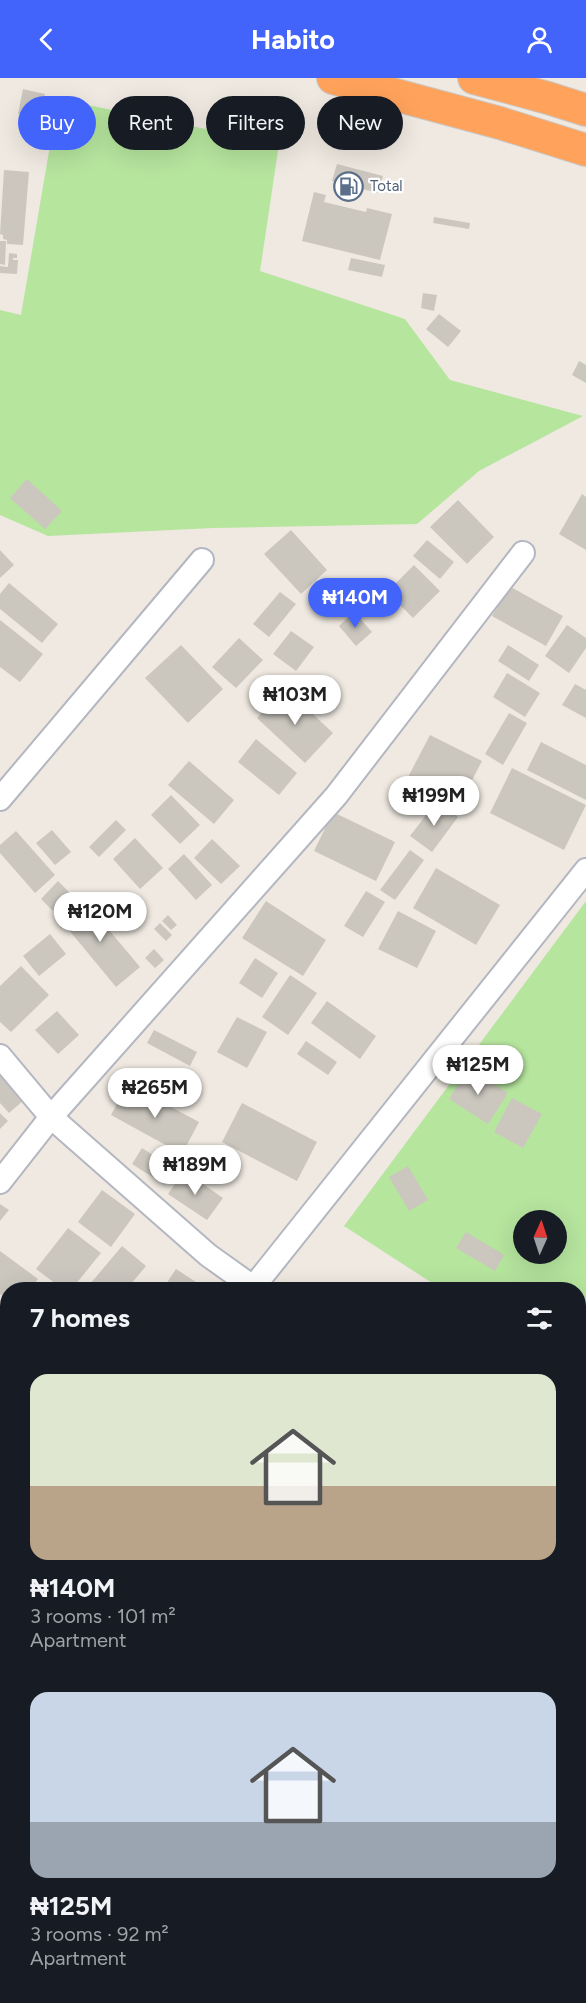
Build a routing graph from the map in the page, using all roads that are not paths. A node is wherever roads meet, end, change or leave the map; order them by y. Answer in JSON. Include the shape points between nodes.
{"nodes":[{"id":1,"x":333,"y":78,"type":"edge"},
{"id":2,"x":474,"y":78,"type":"edge"},
{"id":3,"x":550,"y":88,"type":"edge"},
{"id":4,"x":586,"y":110,"type":"edge"},
{"id":5,"x":586,"y":150,"type":"edge"},
{"id":6,"x":523,"y":553,"type":"dead end"},
{"id":7,"x":202,"y":560,"type":"dead end"},
{"id":8,"x":0,"y":799,"type":"edge"},
{"id":9,"x":586,"y":870,"type":"edge"},
{"id":10,"x":0,"y":1056,"type":"edge"},
{"id":11,"x":51,"y":1117,"type":"junction"},
{"id":12,"x":0,"y":1182,"type":"edge"},
{"id":13,"x":245,"y":1282,"type":"edge"},
{"id":14,"x":260,"y":1282,"type":"edge"}],
"edges":[{"from":1,"to":5,"type":"highway"},
{"from":2,"to":3,"type":"highway"},
{"from":3,"to":4,"type":"highway"},
{"from":6,"to":11,"type":"street","via":[[336,796]]},
{"from":7,"to":8,"type":"street"},
{"from":9,"to":14,"type":"street"},
{"from":10,"to":11,"type":"street"},
{"from":11,"to":12,"type":"street"},
{"from":11,"to":13,"type":"street","via":[[208,1255]]}]}
